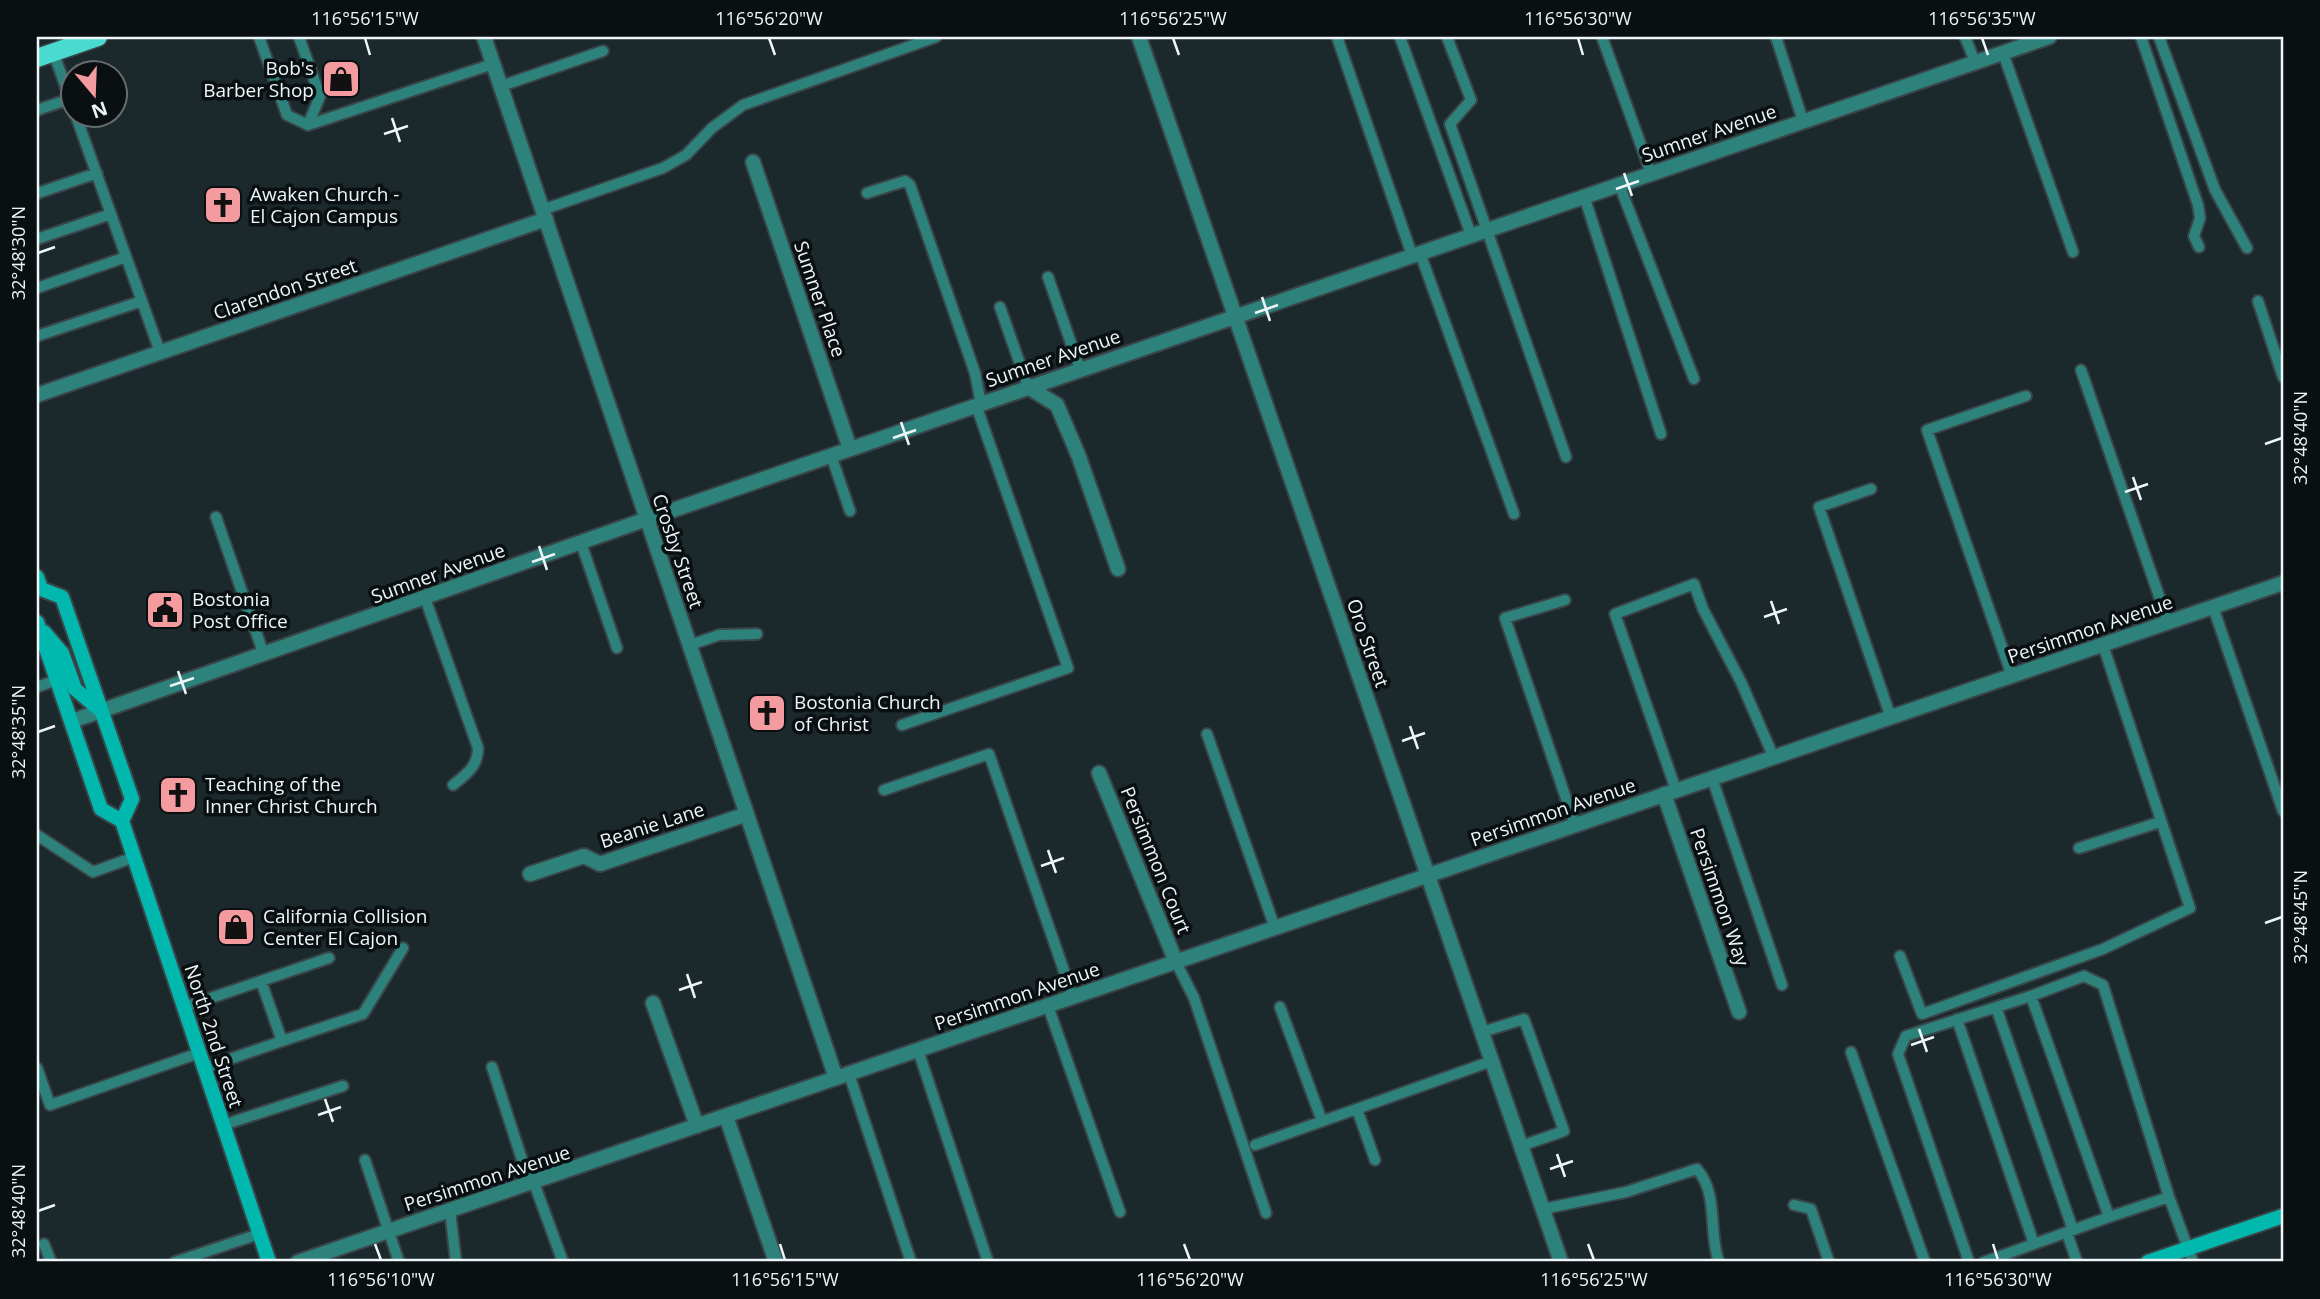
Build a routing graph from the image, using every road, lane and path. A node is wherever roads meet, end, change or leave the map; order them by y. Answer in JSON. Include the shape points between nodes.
{"nodes":[{"id":1,"x":98,"y":37,"type":"edge"},
{"id":2,"x":259,"y":37,"type":"edge"},
{"id":3,"x":299,"y":37,"type":"edge"},
{"id":4,"x":484,"y":37,"type":"edge"},
{"id":5,"x":936,"y":37,"type":"edge"},
{"id":6,"x":1139,"y":37,"type":"edge"},
{"id":7,"x":1337,"y":37,"type":"edge"},
{"id":8,"x":1400,"y":37,"type":"edge"},
{"id":9,"x":1447,"y":37,"type":"edge"},
{"id":10,"x":1602,"y":37,"type":"edge"},
{"id":11,"x":1776,"y":37,"type":"edge"},
{"id":12,"x":1965,"y":37,"type":"edge"},
{"id":13,"x":2049,"y":37,"type":"edge"},
{"id":14,"x":2141,"y":37,"type":"edge"},
{"id":15,"x":2159,"y":37,"type":"edge"},
{"id":16,"x":918,"y":40,"type":"edge"},
{"id":17,"x":603,"y":51,"type":"dead end"},
{"id":18,"x":2003,"y":53,"type":"junction"},
{"id":19,"x":45,"y":55,"type":"edge"},
{"id":20,"x":1975,"y":62,"type":"junction"},
{"id":21,"x":493,"y":64,"type":"junction"},
{"id":22,"x":60,"y":82,"type":"edge"},
{"id":23,"x":501,"y":86,"type":"junction"},
{"id":24,"x":60,"y":106,"type":"edge"},
{"id":25,"x":37,"y":110,"type":"edge"},
{"id":26,"x":1803,"y":121,"type":"junction"},
{"id":27,"x":308,"y":125,"type":"junction"},
{"id":28,"x":81,"y":130,"type":"edge"},
{"id":29,"x":753,"y":162,"type":"dead end"},
{"id":30,"x":97,"y":173,"type":"junction"},
{"id":31,"x":1651,"y":173,"type":"junction"},
{"id":32,"x":1619,"y":184,"type":"junction"},
{"id":33,"x":38,"y":193,"type":"edge"},
{"id":34,"x":867,"y":193,"type":"dead end"},
{"id":35,"x":1584,"y":196,"type":"junction"},
{"id":36,"x":111,"y":214,"type":"junction"},
{"id":37,"x":544,"y":214,"type":"junction"},
{"id":38,"x":1487,"y":229,"type":"junction"},
{"id":39,"x":1471,"y":235,"type":"junction"},
{"id":40,"x":37,"y":239,"type":"edge"},
{"id":41,"x":2199,"y":247,"type":"dead end"},
{"id":42,"x":2247,"y":248,"type":"dead end"},
{"id":43,"x":2073,"y":252,"type":"dead end"},
{"id":44,"x":1416,"y":254,"type":"junction"},
{"id":45,"x":126,"y":257,"type":"junction"},
{"id":46,"x":1048,"y":277,"type":"dead end"},
{"id":47,"x":37,"y":288,"type":"edge"},
{"id":48,"x":142,"y":301,"type":"junction"},
{"id":49,"x":2258,"y":301,"type":"dead end"},
{"id":50,"x":1000,"y":307,"type":"dead end"},
{"id":51,"x":1235,"y":316,"type":"junction"},
{"id":52,"x":37,"y":336,"type":"edge"},
{"id":53,"x":160,"y":352,"type":"junction"},
{"id":54,"x":1080,"y":369,"type":"junction"},
{"id":55,"x":2081,"y":370,"type":"dead end"},
{"id":56,"x":2283,"y":377,"type":"edge"},
{"id":57,"x":1694,"y":379,"type":"dead end"},
{"id":58,"x":1028,"y":387,"type":"junction"},
{"id":59,"x":37,"y":395,"type":"edge"},
{"id":60,"x":2026,"y":396,"type":"dead end"},
{"id":61,"x":978,"y":404,"type":"junction"},
{"id":62,"x":1661,"y":434,"type":"dead end"},
{"id":63,"x":850,"y":449,"type":"junction"},
{"id":64,"x":831,"y":455,"type":"junction"},
{"id":65,"x":1566,"y":457,"type":"dead end"},
{"id":66,"x":1871,"y":489,"type":"dead end"},
{"id":67,"x":850,"y":511,"type":"dead end"},
{"id":68,"x":1514,"y":514,"type":"dead end"},
{"id":69,"x":216,"y":517,"type":"dead end"},
{"id":70,"x":647,"y":519,"type":"junction"},
{"id":71,"x":581,"y":543,"type":"junction"},
{"id":72,"x":1118,"y":569,"type":"dead end"},
{"id":73,"x":2283,"y":583,"type":"edge"},
{"id":74,"x":38,"y":587,"type":"edge"},
{"id":75,"x":425,"y":597,"type":"junction"},
{"id":76,"x":1564,"y":600,"type":"dead end"},
{"id":77,"x":2213,"y":607,"type":"junction"},
{"id":78,"x":2168,"y":622,"type":"junction"},
{"id":79,"x":37,"y":624,"type":"edge"},
{"id":80,"x":757,"y":634,"type":"dead end"},
{"id":81,"x":690,"y":645,"type":"junction"},
{"id":82,"x":2103,"y":645,"type":"junction"},
{"id":83,"x":617,"y":648,"type":"dead end"},
{"id":84,"x":264,"y":655,"type":"junction"},
{"id":85,"x":2012,"y":676,"type":"junction"},
{"id":86,"x":57,"y":680,"type":"junction"},
{"id":87,"x":37,"y":687,"type":"edge"},
{"id":88,"x":102,"y":711,"type":"junction"},
{"id":89,"x":1891,"y":718,"type":"junction"},
{"id":90,"x":72,"y":721,"type":"junction"},
{"id":91,"x":902,"y":725,"type":"dead end"},
{"id":92,"x":1207,"y":734,"type":"dead end"},
{"id":93,"x":1774,"y":758,"type":"junction"},
{"id":94,"x":1100,"y":773,"type":"dead end"},
{"id":95,"x":1712,"y":778,"type":"junction"},
{"id":96,"x":453,"y":785,"type":"dead end"},
{"id":97,"x":884,"y":790,"type":"dead end"},
{"id":98,"x":1670,"y":792,"type":"junction"},
{"id":99,"x":2283,"y":811,"type":"edge"},
{"id":100,"x":747,"y":814,"type":"junction"},
{"id":101,"x":122,"y":821,"type":"junction"},
{"id":102,"x":2160,"y":822,"type":"junction"},
{"id":103,"x":1575,"y":825,"type":"junction"},
{"id":104,"x":37,"y":835,"type":"edge"},
{"id":105,"x":2079,"y":848,"type":"dead end"},
{"id":106,"x":134,"y":857,"type":"junction"},
{"id":107,"x":530,"y":874,"type":"dead end"},
{"id":108,"x":1428,"y":876,"type":"junction"},
{"id":109,"x":1275,"y":928,"type":"junction"},
{"id":110,"x":403,"y":948,"type":"dead end"},
{"id":111,"x":1900,"y":956,"type":"dead end"},
{"id":112,"x":329,"y":958,"type":"dead end"},
{"id":113,"x":1176,"y":962,"type":"junction"},
{"id":114,"x":261,"y":981,"type":"junction"},
{"id":115,"x":1782,"y":985,"type":"dead end"},
{"id":116,"x":2031,"y":996,"type":"junction"},
{"id":117,"x":1073,"y":997,"type":"junction"},
{"id":118,"x":653,"y":1003,"type":"dead end"},
{"id":119,"x":1048,"y":1006,"type":"junction"},
{"id":120,"x":184,"y":1007,"type":"junction"},
{"id":121,"x":1280,"y":1007,"type":"dead end"},
{"id":122,"x":1996,"y":1007,"type":"junction"},
{"id":123,"x":1739,"y":1012,"type":"dead end"},
{"id":124,"x":1957,"y":1019,"type":"junction"},
{"id":125,"x":1482,"y":1032,"type":"junction"},
{"id":126,"x":282,"y":1041,"type":"junction"},
{"id":127,"x":918,"y":1050,"type":"junction"},
{"id":128,"x":1852,"y":1052,"type":"dead end"},
{"id":129,"x":202,"y":1060,"type":"junction"},
{"id":130,"x":1492,"y":1061,"type":"junction"},
{"id":131,"x":492,"y":1067,"type":"dead end"},
{"id":132,"x":37,"y":1068,"type":"edge"},
{"id":133,"x":842,"y":1076,"type":"junction"},
{"id":134,"x":343,"y":1086,"type":"dead end"},
{"id":135,"x":1357,"y":1109,"type":"junction"},
{"id":136,"x":726,"y":1116,"type":"junction"},
{"id":137,"x":1322,"y":1121,"type":"junction"},
{"id":138,"x":223,"y":1125,"type":"junction"},
{"id":139,"x":696,"y":1126,"type":"junction"},
{"id":140,"x":1255,"y":1144,"type":"dead end"},
{"id":141,"x":1521,"y":1146,"type":"junction"},
{"id":142,"x":365,"y":1160,"type":"dead end"},
{"id":143,"x":1375,"y":1160,"type":"dead end"},
{"id":144,"x":534,"y":1183,"type":"junction"},
{"id":145,"x":2169,"y":1197,"type":"junction"},
{"id":146,"x":1794,"y":1205,"type":"dead end"},
{"id":147,"x":1543,"y":1209,"type":"junction"},
{"id":148,"x":450,"y":1210,"type":"junction"},
{"id":149,"x":1120,"y":1212,"type":"dead end"},
{"id":150,"x":1266,"y":1213,"type":"dead end"},
{"id":151,"x":2109,"y":1217,"type":"junction"},
{"id":152,"x":2283,"y":1217,"type":"edge"},
{"id":153,"x":389,"y":1231,"type":"junction"},
{"id":154,"x":2070,"y":1231,"type":"junction"},
{"id":155,"x":259,"y":1234,"type":"junction"},
{"id":156,"x":44,"y":1244,"type":"dead end"},
{"id":157,"x":2034,"y":1244,"type":"junction"},
{"id":158,"x":2190,"y":1255,"type":"edge"},
{"id":159,"x":51,"y":1262,"type":"edge"},
{"id":160,"x":175,"y":1262,"type":"edge"},
{"id":161,"x":269,"y":1262,"type":"edge"},
{"id":162,"x":298,"y":1262,"type":"edge"},
{"id":163,"x":400,"y":1262,"type":"edge"},
{"id":164,"x":456,"y":1262,"type":"edge"},
{"id":165,"x":563,"y":1262,"type":"edge"},
{"id":166,"x":776,"y":1262,"type":"edge"},
{"id":167,"x":911,"y":1262,"type":"edge"},
{"id":168,"x":988,"y":1262,"type":"edge"},
{"id":169,"x":1561,"y":1262,"type":"edge"},
{"id":170,"x":1719,"y":1262,"type":"edge"},
{"id":171,"x":1829,"y":1262,"type":"edge"},
{"id":172,"x":1925,"y":1262,"type":"edge"},
{"id":173,"x":1969,"y":1262,"type":"edge"},
{"id":174,"x":1984,"y":1262,"type":"edge"},
{"id":175,"x":2077,"y":1262,"type":"edge"},
{"id":176,"x":2148,"y":1262,"type":"edge"}],
"edges":[{"from":1,"to":19,"type":"main road"},
{"from":2,"to":27,"type":"lane","via":[[287,115]]},
{"from":3,"to":27,"type":"lane","via":[[320,96]]},
{"from":4,"to":21,"type":"street","name":"Crosby Street"},
{"from":5,"to":16,"type":"lane"},
{"from":6,"to":51,"type":"street","name":"Oro Street"},
{"from":7,"to":44,"type":"lane"},
{"from":8,"to":39,"type":"lane"},
{"from":9,"to":38,"type":"lane","via":[[1471,100],[1450,124]]},
{"from":10,"to":31,"type":"lane"},
{"from":11,"to":26,"type":"lane"},
{"from":12,"to":20,"type":"lane"},
{"from":13,"to":18,"type":"street","name":"Sumner Avenue"},
{"from":14,"to":41,"type":"lane","via":[[2198,205],[2200,218],[2194,236]]},
{"from":15,"to":42,"type":"lane","via":[[2215,190]]},
{"from":16,"to":37,"type":"lane","via":[[743,105],[686,155],[663,168]]},
{"from":17,"to":23,"type":"lane"},
{"from":18,"to":20,"type":"street","name":"Sumner Avenue"},
{"from":18,"to":43,"type":"lane"},
{"from":19,"to":22,"type":"lane"},
{"from":20,"to":26,"type":"street","name":"Sumner Avenue"},
{"from":21,"to":23,"type":"street","name":"Crosby Street"},
{"from":21,"to":27,"type":"lane"},
{"from":23,"to":37,"type":"street","name":"Crosby Street"},
{"from":24,"to":25,"type":"lane"},
{"from":26,"to":31,"type":"street","name":"Sumner Avenue"},
{"from":28,"to":30,"type":"lane"},
{"from":29,"to":63,"type":"street","name":"Sumner Place"},
{"from":30,"to":33,"type":"lane"},
{"from":30,"to":36,"type":"lane"},
{"from":31,"to":32,"type":"street","name":"Sumner Avenue"},
{"from":32,"to":35,"type":"street","name":"Sumner Avenue"},
{"from":32,"to":57,"type":"lane"},
{"from":34,"to":61,"type":"lane","via":[[905,181],[910,186],[975,373]]},
{"from":35,"to":38,"type":"street","name":"Sumner Avenue"},
{"from":35,"to":62,"type":"lane"},
{"from":36,"to":40,"type":"lane"},
{"from":36,"to":45,"type":"lane"},
{"from":37,"to":53,"type":"street","name":"Clarendon Street"},
{"from":37,"to":70,"type":"street","name":"Crosby Street"},
{"from":38,"to":39,"type":"street","name":"Sumner Avenue"},
{"from":38,"to":65,"type":"lane"},
{"from":39,"to":44,"type":"street","name":"Sumner Avenue"},
{"from":44,"to":51,"type":"street","name":"Sumner Avenue"},
{"from":44,"to":68,"type":"lane"},
{"from":45,"to":47,"type":"lane"},
{"from":45,"to":48,"type":"lane"},
{"from":46,"to":54,"type":"lane"},
{"from":48,"to":52,"type":"lane"},
{"from":48,"to":53,"type":"lane"},
{"from":49,"to":56,"type":"lane"},
{"from":50,"to":58,"type":"lane"},
{"from":51,"to":54,"type":"street","name":"Sumner Avenue"},
{"from":51,"to":108,"type":"street","name":"Oro Street"},
{"from":53,"to":59,"type":"street","name":"Clarendon Street"},
{"from":54,"to":58,"type":"street","name":"Sumner Avenue"},
{"from":55,"to":78,"type":"lane"},
{"from":58,"to":61,"type":"street","name":"Sumner Avenue"},
{"from":58,"to":72,"type":"street","via":[[1057,405]]},
{"from":60,"to":85,"type":"lane","via":[[1927,430]]},
{"from":61,"to":63,"type":"street","name":"Sumner Avenue"},
{"from":61,"to":91,"type":"lane","via":[[1068,668]]},
{"from":63,"to":64,"type":"street","name":"Sumner Avenue"},
{"from":64,"to":67,"type":"lane"},
{"from":64,"to":70,"type":"street","name":"Sumner Avenue"},
{"from":66,"to":89,"type":"lane","via":[[1819,507]]},
{"from":69,"to":84,"type":"lane"},
{"from":70,"to":71,"type":"street","name":"Sumner Avenue"},
{"from":70,"to":81,"type":"street","name":"Crosby Street"},
{"from":71,"to":75,"type":"street","name":"Sumner Avenue"},
{"from":71,"to":83,"type":"lane"},
{"from":73,"to":77,"type":"street","name":"Persimmon Avenue"},
{"from":74,"to":88,"type":"main road","name":"North 2nd Street","via":[[62,597]]},
{"from":75,"to":84,"type":"street","name":"Sumner Avenue"},
{"from":75,"to":96,"type":"lane","via":[[478,748],[471,771]]},
{"from":76,"to":103,"type":"lane","via":[[1505,618]]},
{"from":77,"to":78,"type":"street","name":"Persimmon Avenue"},
{"from":77,"to":99,"type":"lane"},
{"from":78,"to":82,"type":"street","name":"Persimmon Avenue"},
{"from":79,"to":86,"type":"main road","name":"North 2nd Street"},
{"from":79,"to":88,"type":"main road","via":[[62,653],[75,689]]},
{"from":80,"to":81,"type":"lane","via":[[719,635]]},
{"from":81,"to":100,"type":"street","name":"Crosby Street"},
{"from":82,"to":85,"type":"street","name":"Persimmon Avenue"},
{"from":82,"to":102,"type":"lane"},
{"from":84,"to":88,"type":"street","name":"Sumner Avenue"},
{"from":85,"to":89,"type":"street","name":"Persimmon Avenue"},
{"from":86,"to":87,"type":"lane"},
{"from":86,"to":90,"type":"main road","name":"North 2nd Street"},
{"from":88,"to":90,"type":"street","name":"Sumner Avenue"},
{"from":88,"to":101,"type":"main road","name":"North 2nd Street","via":[[132,799]]},
{"from":89,"to":93,"type":"street","name":"Persimmon Avenue"},
{"from":90,"to":101,"type":"main road","name":"North 2nd Street","via":[[101,808]]},
{"from":92,"to":109,"type":"lane"},
{"from":93,"to":95,"type":"street","name":"Persimmon Avenue"},
{"from":93,"to":98,"type":"lane","via":[[1694,584],[1615,614]]},
{"from":94,"to":113,"type":"street","name":"Persimmon Court"},
{"from":95,"to":98,"type":"street","name":"Persimmon Avenue"},
{"from":95,"to":115,"type":"lane"},
{"from":97,"to":117,"type":"lane","via":[[989,754]]},
{"from":98,"to":103,"type":"street","name":"Persimmon Avenue"},
{"from":98,"to":123,"type":"street","name":"Persimmon Way"},
{"from":100,"to":107,"type":"street","name":"Beanie Lane","via":[[600,864],[584,856]]},
{"from":100,"to":133,"type":"street","name":"Crosby Street"},
{"from":101,"to":106,"type":"main road","name":"North 2nd Street"},
{"from":102,"to":105,"type":"lane"},
{"from":102,"to":111,"type":"lane","via":[[2190,908],[2103,949],[1922,1014]]},
{"from":103,"to":108,"type":"street","name":"Persimmon Avenue"},
{"from":104,"to":106,"type":"lane","via":[[93,872]]},
{"from":106,"to":120,"type":"main road","name":"North 2nd Street"},
{"from":108,"to":109,"type":"street","name":"Persimmon Avenue"},
{"from":108,"to":125,"type":"street","name":"Oro Street"},
{"from":109,"to":113,"type":"street","name":"Persimmon Avenue"},
{"from":110,"to":126,"type":"lane","via":[[363,1014]]},
{"from":112,"to":114,"type":"lane"},
{"from":113,"to":117,"type":"street","name":"Persimmon Avenue"},
{"from":113,"to":150,"type":"lane","via":[[1194,998]]},
{"from":114,"to":120,"type":"lane"},
{"from":114,"to":126,"type":"lane"},
{"from":116,"to":122,"type":"lane"},
{"from":116,"to":145,"type":"lane","via":[[2084,976],[2103,985]]},
{"from":116,"to":151,"type":"lane"},
{"from":117,"to":119,"type":"street","name":"Persimmon Avenue"},
{"from":118,"to":139,"type":"street"},
{"from":119,"to":127,"type":"street","name":"Persimmon Avenue"},
{"from":119,"to":149,"type":"lane"},
{"from":120,"to":129,"type":"main road","name":"North 2nd Street"},
{"from":121,"to":137,"type":"lane"},
{"from":122,"to":124,"type":"lane"},
{"from":122,"to":154,"type":"lane"},
{"from":124,"to":157,"type":"lane"},
{"from":124,"to":173,"type":"lane","via":[[1906,1036],[1898,1054]]},
{"from":125,"to":130,"type":"street","name":"Oro Street"},
{"from":125,"to":141,"type":"lane","via":[[1524,1019],[1564,1131]]},
{"from":126,"to":129,"type":"lane"},
{"from":127,"to":133,"type":"street","name":"Persimmon Avenue"},
{"from":127,"to":168,"type":"lane"},
{"from":128,"to":172,"type":"lane"},
{"from":129,"to":132,"type":"lane","via":[[50,1105]]},
{"from":129,"to":138,"type":"main road","name":"North 2nd Street"},
{"from":130,"to":135,"type":"lane"},
{"from":130,"to":141,"type":"street","name":"Oro Street"},
{"from":131,"to":144,"type":"lane","via":[[526,1172]]},
{"from":133,"to":136,"type":"street","name":"Persimmon Avenue"},
{"from":133,"to":167,"type":"lane"},
{"from":134,"to":138,"type":"lane"},
{"from":135,"to":137,"type":"lane"},
{"from":135,"to":143,"type":"lane"},
{"from":136,"to":139,"type":"street","name":"Persimmon Avenue"},
{"from":136,"to":166,"type":"street"},
{"from":137,"to":140,"type":"lane"},
{"from":138,"to":155,"type":"main road","name":"North 2nd Street"},
{"from":139,"to":144,"type":"street","name":"Persimmon Avenue"},
{"from":141,"to":147,"type":"street","name":"Oro Street"},
{"from":142,"to":153,"type":"lane"},
{"from":144,"to":148,"type":"street","name":"Persimmon Avenue"},
{"from":144,"to":165,"type":"lane"},
{"from":145,"to":151,"type":"lane"},
{"from":145,"to":158,"type":"lane"},
{"from":146,"to":171,"type":"lane","via":[[1811,1209]]},
{"from":147,"to":169,"type":"street","name":"Oro Street"},
{"from":147,"to":170,"type":"lane","via":[[1626,1192],[1697,1169],[1714,1216],[1712,1238]]},
{"from":148,"to":153,"type":"street","name":"Persimmon Avenue"},
{"from":148,"to":164,"type":"lane"},
{"from":151,"to":154,"type":"lane"},
{"from":152,"to":158,"type":"main road"},
{"from":153,"to":162,"type":"street","name":"Persimmon Avenue"},
{"from":153,"to":163,"type":"lane"},
{"from":154,"to":157,"type":"lane"},
{"from":154,"to":175,"type":"lane"},
{"from":155,"to":160,"type":"lane"},
{"from":155,"to":161,"type":"main road","name":"North 2nd Street"},
{"from":156,"to":159,"type":"lane"},
{"from":157,"to":174,"type":"lane"},
{"from":158,"to":176,"type":"main road"}]}
